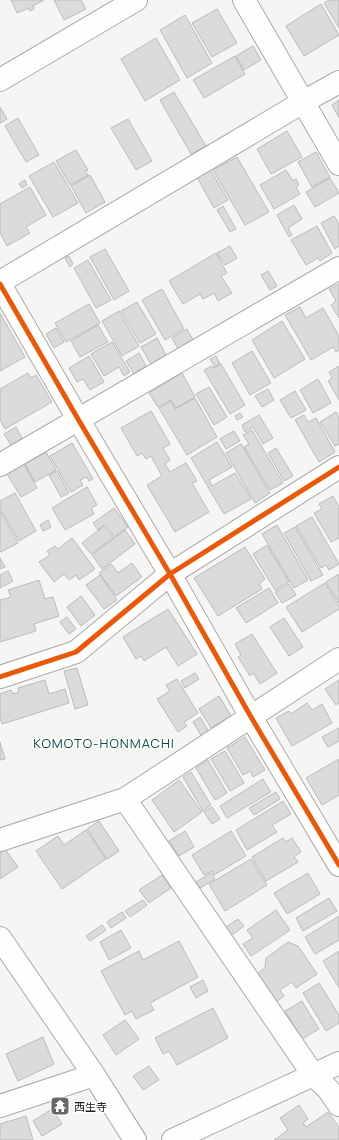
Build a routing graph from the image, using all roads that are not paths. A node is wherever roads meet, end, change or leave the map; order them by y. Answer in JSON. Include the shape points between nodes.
{"nodes":[{"id":1,"x":136,"y":0,"type":"edge"},
{"id":2,"x":244,"y":0,"type":"edge"},
{"id":3,"x":0,"y":80,"type":"edge"},
{"id":4,"x":339,"y":82,"type":"edge"},
{"id":5,"x":303,"y":102,"type":"junction"},
{"id":6,"x":339,"y":164,"type":"edge"},
{"id":7,"x":339,"y":268,"type":"edge"},
{"id":8,"x":0,"y":283,"type":"edge"},
{"id":9,"x":78,"y":419,"type":"junction"},
{"id":10,"x":0,"y":465,"type":"edge"},
{"id":11,"x":339,"y":467,"type":"edge"},
{"id":12,"x":170,"y":574,"type":"junction"},
{"id":13,"x":339,"y":659,"type":"edge"},
{"id":14,"x":0,"y":677,"type":"edge"},
{"id":15,"x":251,"y":717,"type":"junction"},
{"id":16,"x":126,"y":799,"type":"junction"},
{"id":17,"x":0,"y":840,"type":"edge"},
{"id":18,"x":339,"y":865,"type":"edge"},
{"id":19,"x":0,"y":938,"type":"edge"},
{"id":20,"x":339,"y":1063,"type":"edge"},
{"id":21,"x":94,"y":1075,"type":"junction"},
{"id":22,"x":314,"y":1076,"type":"junction"},
{"id":23,"x":339,"y":1105,"type":"edge"},
{"id":24,"x":0,"y":1106,"type":"edge"},
{"id":25,"x":135,"y":1140,"type":"edge"},
{"id":26,"x":173,"y":1140,"type":"edge"}],
"edges":[{"from":1,"to":3,"type":"street"},
{"from":2,"to":5,"type":"street"},
{"from":4,"to":5,"type":"street"},
{"from":5,"to":6,"type":"street"},
{"from":5,"to":8,"type":"street"},
{"from":7,"to":9,"type":"street"},
{"from":8,"to":9,"type":"street"},
{"from":9,"to":10,"type":"street"},
{"from":9,"to":12,"type":"street"},
{"from":11,"to":12,"type":"street"},
{"from":12,"to":14,"type":"street","via":[[76,652]]},
{"from":12,"to":15,"type":"street"},
{"from":13,"to":15,"type":"street"},
{"from":15,"to":16,"type":"street"},
{"from":15,"to":18,"type":"street"},
{"from":16,"to":17,"type":"street"},
{"from":16,"to":22,"type":"street"},
{"from":19,"to":21,"type":"street"},
{"from":20,"to":22,"type":"street"},
{"from":21,"to":24,"type":"street"},
{"from":21,"to":25,"type":"street"},
{"from":22,"to":23,"type":"street","via":[[328,1089]]},
{"from":22,"to":26,"type":"street"}]}
